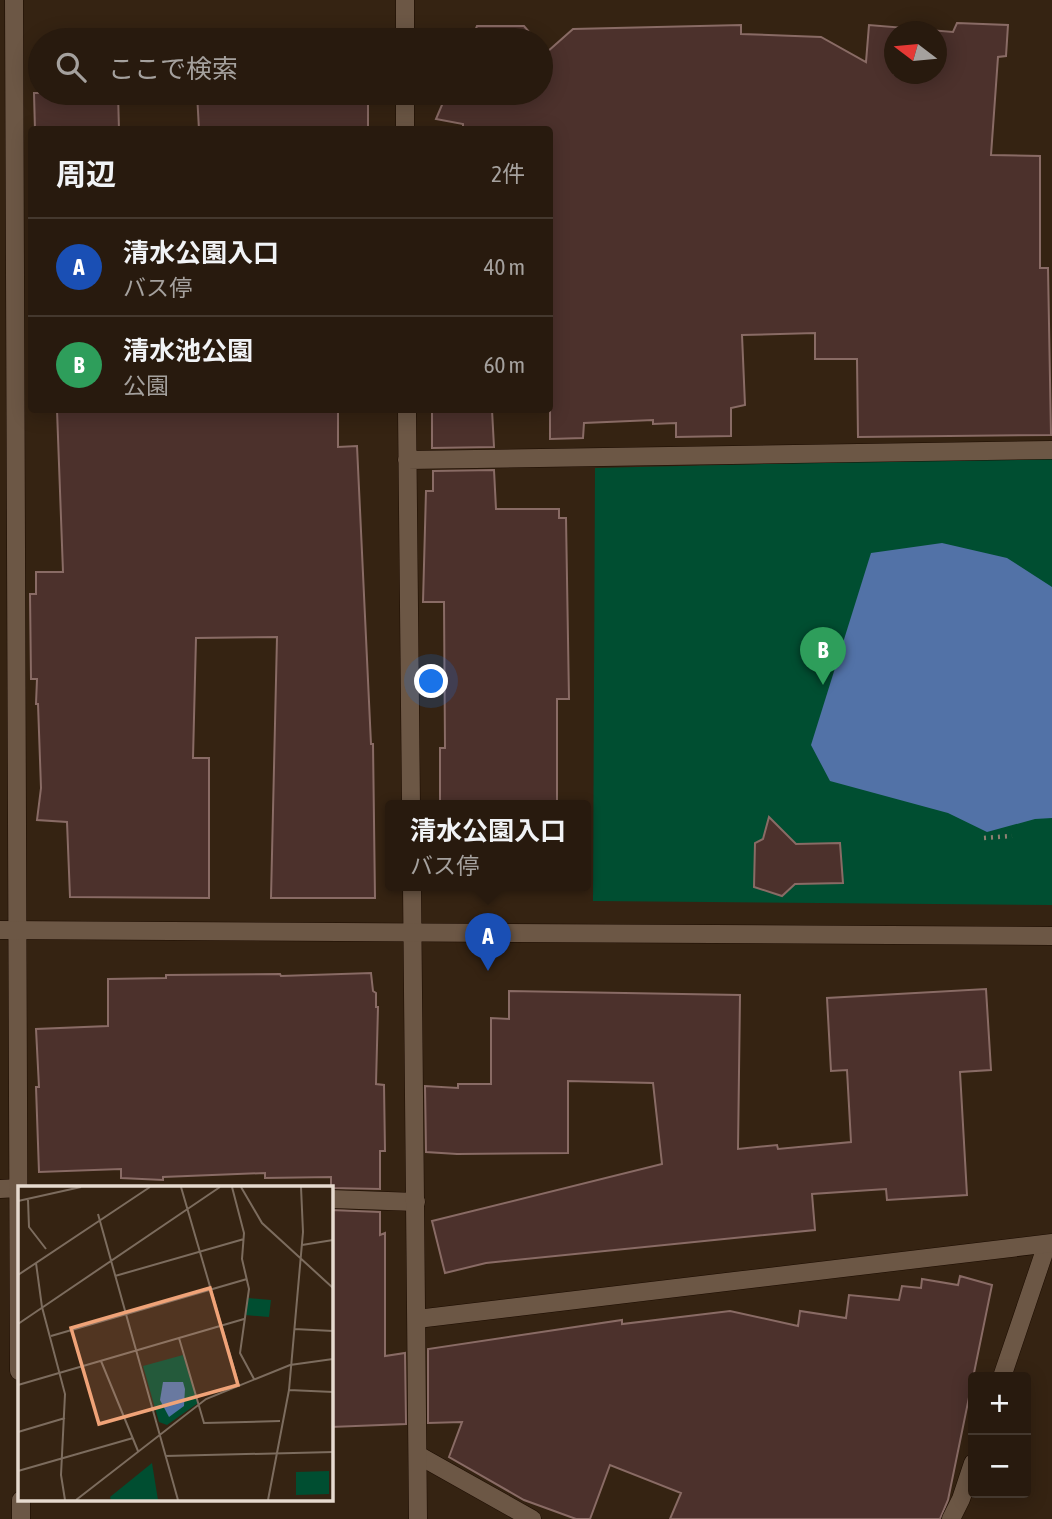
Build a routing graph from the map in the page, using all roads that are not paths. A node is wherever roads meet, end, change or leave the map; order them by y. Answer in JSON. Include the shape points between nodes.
{"nodes":[{"id":1,"x":14,"y":0,"type":"edge"},
{"id":2,"x":405,"y":0,"type":"edge"},
{"id":3,"x":405,"y":28,"type":"edge"},
{"id":4,"x":405,"y":105,"type":"edge"},
{"id":5,"x":405,"y":126,"type":"edge"},
{"id":6,"x":407,"y":413,"type":"edge"},
{"id":7,"x":1052,"y":450,"type":"edge"},
{"id":8,"x":407,"y":460,"type":"junction"},
{"id":9,"x":411,"y":800,"type":"edge"},
{"id":10,"x":412,"y":891,"type":"edge"},
{"id":11,"x":0,"y":930,"type":"edge"},
{"id":12,"x":19,"y":930,"type":"junction"},
{"id":13,"x":413,"y":931,"type":"junction"},
{"id":14,"x":1052,"y":936,"type":"edge"},
{"id":15,"x":12,"y":1188,"type":"edge"},
{"id":16,"x":332,"y":1199,"type":"edge"},
{"id":17,"x":416,"y":1202,"type":"junction"},
{"id":18,"x":1049,"y":1243,"type":"edge"},
{"id":19,"x":417,"y":1319,"type":"junction"},
{"id":20,"x":18,"y":1345,"type":"edge"},
{"id":21,"x":1004,"y":1372,"type":"edge"},
{"id":22,"x":418,"y":1455,"type":"junction"},
{"id":23,"x":968,"y":1478,"type":"edge"},
{"id":24,"x":418,"y":1519,"type":"edge"},
{"id":25,"x":532,"y":1519,"type":"edge"},
{"id":26,"x":951,"y":1519,"type":"edge"}],
"edges":[{"from":1,"to":12,"type":"street"},
{"from":2,"to":3,"type":"street"},
{"from":4,"to":5,"type":"street"},
{"from":6,"to":8,"type":"street"},
{"from":7,"to":8,"type":"street"},
{"from":8,"to":9,"type":"street"},
{"from":10,"to":13,"type":"street"},
{"from":11,"to":12,"type":"street"},
{"from":12,"to":13,"type":"street"},
{"from":12,"to":15,"type":"street"},
{"from":13,"to":14,"type":"street"},
{"from":13,"to":17,"type":"street"},
{"from":15,"to":20,"type":"street"},
{"from":16,"to":17,"type":"street"},
{"from":17,"to":19,"type":"street"},
{"from":18,"to":19,"type":"street"},
{"from":18,"to":21,"type":"street"},
{"from":19,"to":22,"type":"street"},
{"from":22,"to":24,"type":"street"},
{"from":22,"to":25,"type":"street"},
{"from":23,"to":26,"type":"street"}]}
